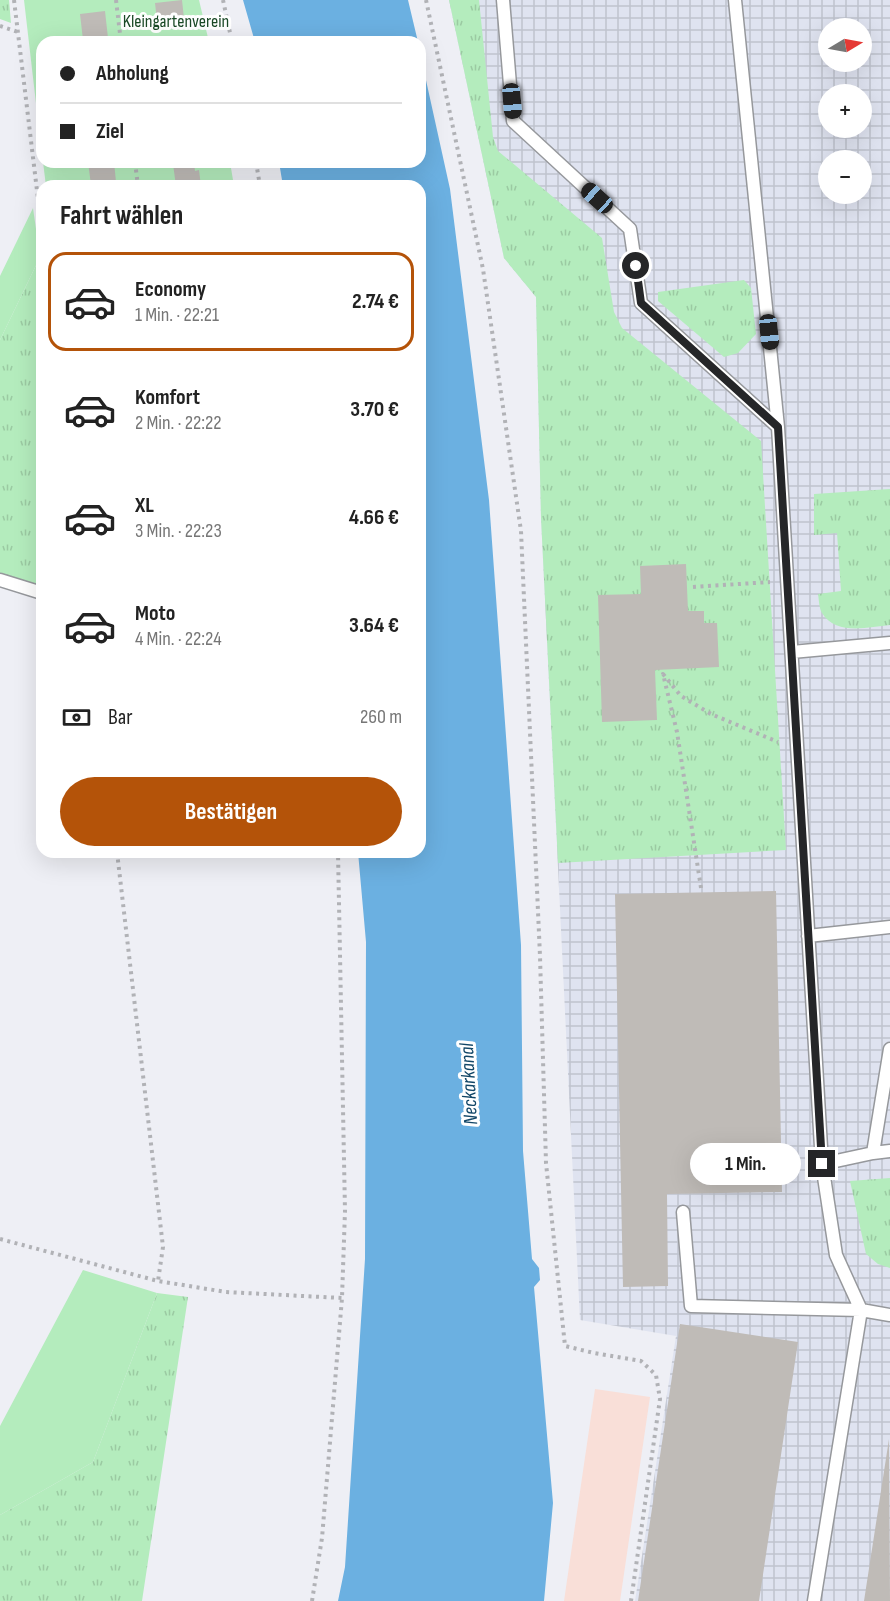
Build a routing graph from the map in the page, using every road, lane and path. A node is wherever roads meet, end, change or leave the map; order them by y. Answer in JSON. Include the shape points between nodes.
{"nodes":[{"id":1,"x":14,"y":0,"type":"edge"},
{"id":2,"x":116,"y":0,"type":"edge"},
{"id":3,"x":223,"y":0,"type":"edge"},
{"id":4,"x":426,"y":0,"type":"edge"},
{"id":5,"x":503,"y":0,"type":"edge"},
{"id":6,"x":735,"y":0,"type":"edge"},
{"id":7,"x":0,"y":26,"type":"edge"},
{"id":8,"x":18,"y":32,"type":"junction"},
{"id":9,"x":120,"y":36,"type":"edge"},
{"id":10,"x":231,"y":36,"type":"edge"},
{"id":11,"x":36,"y":182,"type":"edge"},
{"id":12,"x":778,"y":427,"type":"junction"},
{"id":13,"x":0,"y":580,"type":"edge"},
{"id":14,"x":788,"y":581,"type":"junction"},
{"id":15,"x":693,"y":587,"type":"dead end"},
{"id":16,"x":36,"y":591,"type":"edge"},
{"id":17,"x":890,"y":644,"type":"edge"},
{"id":18,"x":792,"y":652,"type":"junction"},
{"id":19,"x":798,"y":749,"type":"junction"},
{"id":20,"x":118,"y":858,"type":"edge"},
{"id":21,"x":338,"y":858,"type":"edge"},
{"id":22,"x":701,"y":888,"type":"dead end"},
{"id":23,"x":890,"y":927,"type":"edge"},
{"id":24,"x":808,"y":936,"type":"junction"},
{"id":25,"x":890,"y":1049,"type":"edge"},
{"id":26,"x":890,"y":1151,"type":"edge"},
{"id":27,"x":873,"y":1153,"type":"junction"},
{"id":28,"x":822,"y":1164,"type":"junction"},
{"id":29,"x":683,"y":1212,"type":"dead end"},
{"id":30,"x":0,"y":1239,"type":"edge"},
{"id":31,"x":158,"y":1281,"type":"junction"},
{"id":32,"x":342,"y":1298,"type":"junction"},
{"id":33,"x":861,"y":1310,"type":"junction"},
{"id":34,"x":890,"y":1315,"type":"edge"},
{"id":35,"x":312,"y":1601,"type":"edge"},
{"id":36,"x":631,"y":1601,"type":"edge"},
{"id":37,"x":814,"y":1601,"type":"edge"}],
"edges":[{"from":1,"to":8,"type":"path"},
{"from":2,"to":9,"type":"path"},
{"from":3,"to":10,"type":"path"},
{"from":4,"to":36,"type":"path","via":[[483,269],[521,531],[546,1163],[565,1346],[641,1361],[656,1376],[660,1400]]},
{"from":5,"to":12,"type":"lane","via":[[513,122],[630,229],[641,303]]},
{"from":6,"to":12,"type":"lane"},
{"from":7,"to":8,"type":"path"},
{"from":8,"to":11,"type":"path"},
{"from":12,"to":14,"type":"lane"},
{"from":13,"to":16,"type":"lane"},
{"from":14,"to":15,"type":"path"},
{"from":14,"to":18,"type":"lane"},
{"from":17,"to":18,"type":"lane"},
{"from":18,"to":19,"type":"lane"},
{"from":19,"to":22,"type":"path","via":[[711,714],[681,696],[663,674],[677,732]]},
{"from":19,"to":24,"type":"lane"},
{"from":20,"to":31,"type":"path","via":[[163,1247]]},
{"from":21,"to":32,"type":"path","via":[[345,1211]]},
{"from":23,"to":24,"type":"lane"},
{"from":24,"to":28,"type":"lane"},
{"from":25,"to":27,"type":"lane"},
{"from":26,"to":27,"type":"lane"},
{"from":27,"to":28,"type":"lane"},
{"from":28,"to":33,"type":"lane","via":[[836,1255]]},
{"from":29,"to":33,"type":"lane","via":[[691,1306]]},
{"from":30,"to":31,"type":"path"},
{"from":31,"to":32,"type":"path","via":[[226,1292]]},
{"from":32,"to":35,"type":"path","via":[[322,1538]]},
{"from":33,"to":34,"type":"lane"},
{"from":33,"to":37,"type":"lane"}]}
